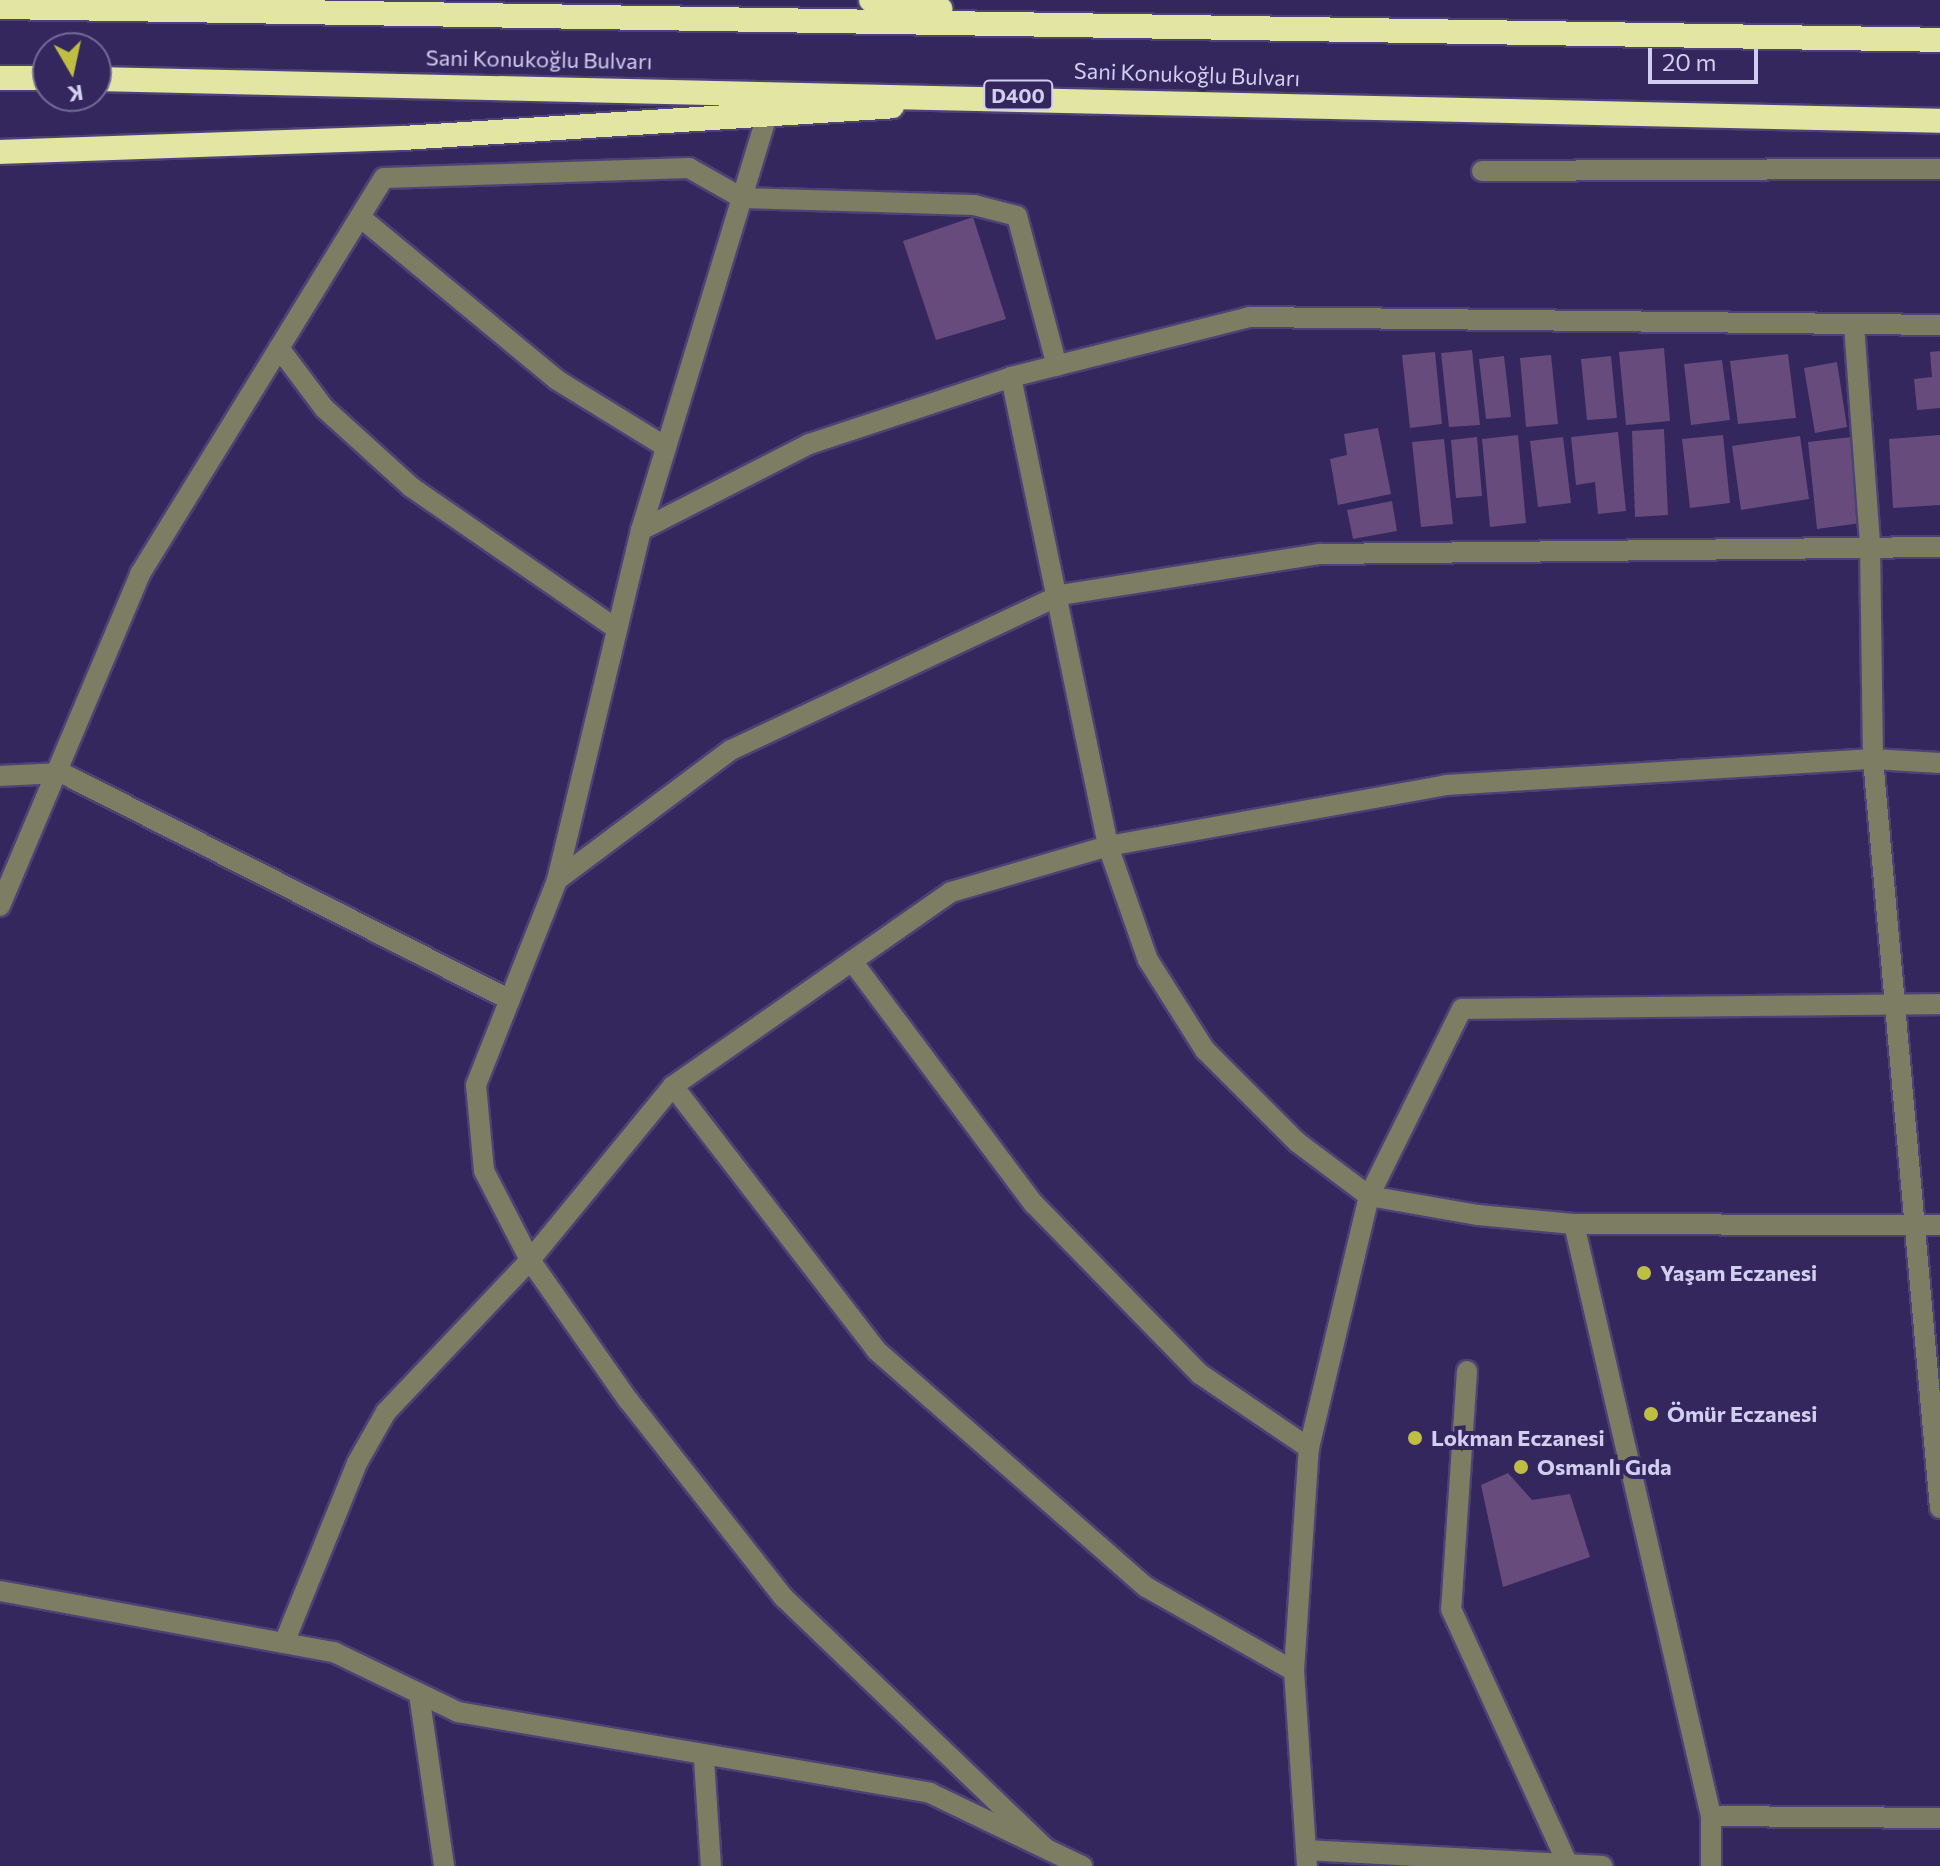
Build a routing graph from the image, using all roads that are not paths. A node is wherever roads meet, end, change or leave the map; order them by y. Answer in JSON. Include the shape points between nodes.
{"nodes":[{"id":1,"x":871,"y":0,"type":"edge"},
{"id":2,"x":0,"y":7,"type":"edge"},
{"id":3,"x":1058,"y":24,"type":"junction"},
{"id":4,"x":1940,"y":40,"type":"edge"},
{"id":5,"x":0,"y":78,"type":"edge"},
{"id":6,"x":32,"y":78,"type":"edge"},
{"id":7,"x":112,"y":79,"type":"edge"},
{"id":8,"x":1057,"y":96,"type":"junction"},
{"id":9,"x":767,"y":115,"type":"junction"},
{"id":10,"x":1940,"y":121,"type":"edge"},
{"id":11,"x":0,"y":152,"type":"edge"},
{"id":12,"x":1940,"y":169,"type":"edge"},
{"id":13,"x":1482,"y":171,"type":"dead end"},
{"id":14,"x":742,"y":198,"type":"junction"},
{"id":15,"x":360,"y":217,"type":"junction"},
{"id":16,"x":1854,"y":325,"type":"junction"},
{"id":17,"x":1940,"y":325,"type":"edge"},
{"id":18,"x":279,"y":348,"type":"junction"},
{"id":19,"x":1057,"y":366,"type":"junction"},
{"id":20,"x":1011,"y":377,"type":"junction"},
{"id":21,"x":666,"y":447,"type":"junction"},
{"id":22,"x":641,"y":530,"type":"junction"},
{"id":23,"x":1870,"y":544,"type":"junction"},
{"id":24,"x":1940,"y":547,"type":"edge"},
{"id":25,"x":1060,"y":595,"type":"junction"},
{"id":26,"x":617,"y":629,"type":"junction"},
{"id":27,"x":1873,"y":759,"type":"junction"},
{"id":28,"x":1940,"y":763,"type":"edge"},
{"id":29,"x":62,"y":773,"type":"junction"},
{"id":30,"x":0,"y":776,"type":"edge"},
{"id":31,"x":1108,"y":846,"type":"junction"},
{"id":32,"x":557,"y":880,"type":"junction"},
{"id":33,"x":0,"y":906,"type":"edge"},
{"id":34,"x":852,"y":961,"type":"junction"},
{"id":35,"x":510,"y":1000,"type":"junction"},
{"id":36,"x":1900,"y":1004,"type":"junction"},
{"id":37,"x":1940,"y":1004,"type":"edge"},
{"id":38,"x":673,"y":1086,"type":"junction"},
{"id":39,"x":1369,"y":1196,"type":"junction"},
{"id":40,"x":1574,"y":1224,"type":"junction"},
{"id":41,"x":1911,"y":1225,"type":"junction"},
{"id":42,"x":1940,"y":1225,"type":"edge"},
{"id":43,"x":530,"y":1260,"type":"junction"},
{"id":44,"x":1467,"y":1371,"type":"dead end"},
{"id":45,"x":1309,"y":1448,"type":"junction"},
{"id":46,"x":1940,"y":1508,"type":"edge"},
{"id":47,"x":0,"y":1591,"type":"edge"},
{"id":48,"x":284,"y":1643,"type":"junction"},
{"id":49,"x":1294,"y":1671,"type":"junction"},
{"id":50,"x":419,"y":1694,"type":"junction"},
{"id":51,"x":704,"y":1759,"type":"junction"},
{"id":52,"x":1711,"y":1816,"type":"junction"},
{"id":53,"x":1940,"y":1818,"type":"edge"},
{"id":54,"x":1045,"y":1848,"type":"junction"},
{"id":55,"x":1306,"y":1858,"type":"edge"},
{"id":56,"x":1568,"y":1864,"type":"edge"},
{"id":57,"x":444,"y":1866,"type":"edge"},
{"id":58,"x":711,"y":1866,"type":"edge"},
{"id":59,"x":1082,"y":1866,"type":"edge"},
{"id":60,"x":1603,"y":1866,"type":"edge"},
{"id":61,"x":1711,"y":1866,"type":"edge"}],
"edges":[{"from":1,"to":3,"type":"highway"},
{"from":2,"to":3,"type":"highway","name":"Sani Konukoğlu Bulvarı"},
{"from":3,"to":4,"type":"highway","name":"Sani Konukoğlu Bulvarı"},
{"from":5,"to":6,"type":"highway"},
{"from":7,"to":8,"type":"highway","name":"Sani Konukoğlu Bulvarı","number":"D400"},
{"from":8,"to":9,"type":"highway"},
{"from":8,"to":10,"type":"highway","name":"Sani Konukoğlu Bulvarı","number":"D400"},
{"from":9,"to":11,"type":"highway","via":[[403,138]]},
{"from":9,"to":14,"type":"street"},
{"from":12,"to":13,"type":"street"},
{"from":14,"to":15,"type":"street","via":[[689,168],[384,178]]},
{"from":14,"to":19,"type":"street","via":[[974,205],[1017,216]]},
{"from":14,"to":21,"type":"street"},
{"from":15,"to":18,"type":"street"},
{"from":15,"to":21,"type":"street","via":[[557,380]]},
{"from":16,"to":17,"type":"street"},
{"from":16,"to":19,"type":"street","via":[[1250,317]]},
{"from":16,"to":23,"type":"street"},
{"from":18,"to":26,"type":"street","via":[[324,408],[411,487]]},
{"from":18,"to":29,"type":"street","via":[[140,574]]},
{"from":19,"to":20,"type":"street"},
{"from":20,"to":22,"type":"street","via":[[809,444]]},
{"from":20,"to":25,"type":"street"},
{"from":21,"to":22,"type":"street"},
{"from":22,"to":26,"type":"street"},
{"from":23,"to":24,"type":"street"},
{"from":23,"to":25,"type":"street","via":[[1320,554]]},
{"from":23,"to":27,"type":"street"},
{"from":25,"to":31,"type":"street"},
{"from":25,"to":32,"type":"street","via":[[731,750]]},
{"from":26,"to":32,"type":"street"},
{"from":27,"to":28,"type":"street"},
{"from":27,"to":31,"type":"street","via":[[1446,785]]},
{"from":27,"to":36,"type":"street"},
{"from":29,"to":30,"type":"street"},
{"from":29,"to":33,"type":"street"},
{"from":29,"to":35,"type":"street"},
{"from":31,"to":34,"type":"street","via":[[951,892]]},
{"from":31,"to":39,"type":"street","via":[[1148,960],[1205,1050],[1297,1142]]},
{"from":32,"to":35,"type":"street"},
{"from":34,"to":38,"type":"street"},
{"from":34,"to":45,"type":"street","via":[[1034,1204],[1200,1374]]},
{"from":35,"to":43,"type":"street","via":[[476,1085],[484,1171]]},
{"from":36,"to":37,"type":"street"},
{"from":36,"to":39,"type":"street","via":[[1462,1009]]},
{"from":36,"to":41,"type":"street"},
{"from":38,"to":43,"type":"street"},
{"from":38,"to":49,"type":"street","via":[[876,1350],[1146,1587]]},
{"from":39,"to":40,"type":"street"},
{"from":39,"to":45,"type":"street"},
{"from":40,"to":41,"type":"street"},
{"from":40,"to":52,"type":"street"},
{"from":41,"to":42,"type":"street"},
{"from":41,"to":46,"type":"street"},
{"from":43,"to":48,"type":"street","via":[[386,1412],[357,1463]]},
{"from":43,"to":54,"type":"street","via":[[628,1400],[784,1598]]},
{"from":44,"to":56,"type":"street","via":[[1451,1609]]},
{"from":45,"to":49,"type":"street"},
{"from":47,"to":48,"type":"street"},
{"from":48,"to":50,"type":"street","via":[[334,1652]]},
{"from":49,"to":55,"type":"street"},
{"from":50,"to":51,"type":"street","via":[[458,1712]]},
{"from":50,"to":57,"type":"street"},
{"from":51,"to":54,"type":"street","via":[[930,1793]]},
{"from":51,"to":58,"type":"street"},
{"from":52,"to":53,"type":"street"},
{"from":52,"to":61,"type":"street"},
{"from":54,"to":59,"type":"street"},
{"from":55,"to":56,"type":"street"},
{"from":56,"to":60,"type":"street"}]}
